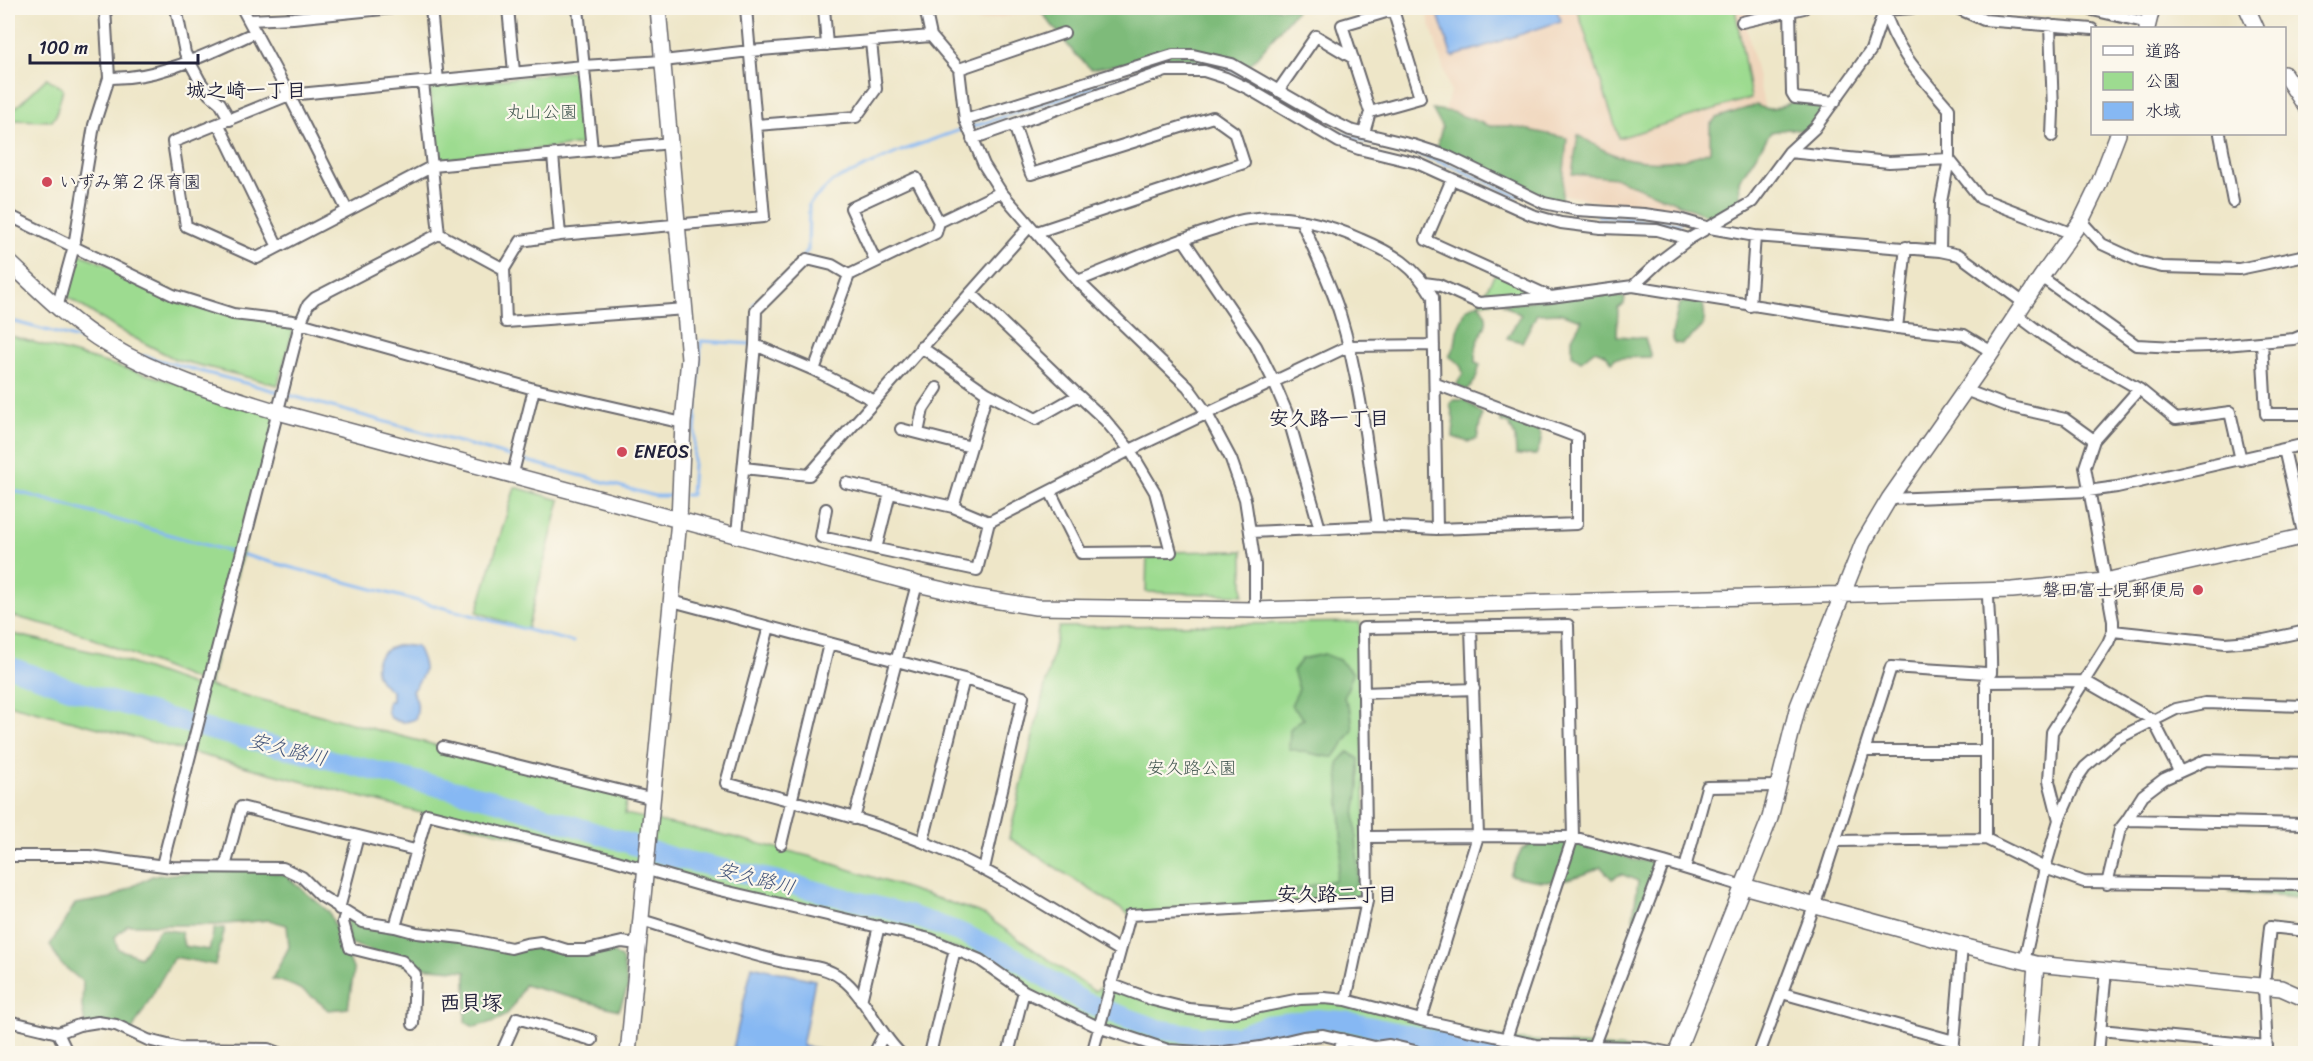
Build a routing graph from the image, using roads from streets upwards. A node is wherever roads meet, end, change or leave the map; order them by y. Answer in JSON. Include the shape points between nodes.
{"nodes":[{"id":1,"x":105,"y":8,"type":"edge"},
{"id":2,"x":176,"y":8,"type":"edge"},
{"id":3,"x":242,"y":8,"type":"edge"},
{"id":4,"x":393,"y":8,"type":"edge"},
{"id":5,"x":431,"y":8,"type":"edge"},
{"id":6,"x":508,"y":8,"type":"edge"},
{"id":7,"x":578,"y":8,"type":"edge"},
{"id":8,"x":658,"y":8,"type":"edge"},
{"id":9,"x":746,"y":8,"type":"edge"},
{"id":10,"x":824,"y":8,"type":"edge"},
{"id":11,"x":925,"y":8,"type":"edge"},
{"id":12,"x":1751,"y":8,"type":"edge"},
{"id":13,"x":1804,"y":8,"type":"edge"},
{"id":14,"x":1884,"y":8,"type":"edge"},
{"id":15,"x":1912,"y":8,"type":"edge"},
{"id":16,"x":1957,"y":8,"type":"edge"},
{"id":17,"x":2085,"y":8,"type":"edge"},
{"id":18,"x":2152,"y":8,"type":"edge"},
{"id":19,"x":2247,"y":8,"type":"edge"},
{"id":20,"x":358,"y":9,"type":"edge"},
{"id":21,"x":1790,"y":11,"type":"junction"},
{"id":22,"x":293,"y":13,"type":"edge"},
{"id":23,"x":249,"y":20,"type":"junction"},
{"id":24,"x":2050,"y":25,"type":"junction"},
{"id":25,"x":2147,"y":26,"type":"edge"},
{"id":26,"x":2256,"y":27,"type":"edge"},
{"id":27,"x":2091,"y":29,"type":"edge"},
{"id":28,"x":255,"y":32,"type":"junction"},
{"id":29,"x":1064,"y":33,"type":"dead end"},
{"id":30,"x":931,"y":36,"type":"junction"},
{"id":31,"x":872,"y":42,"type":"junction"},
{"id":32,"x":827,"y":45,"type":"junction"},
{"id":33,"x":750,"y":51,"type":"junction"},
{"id":34,"x":1353,"y":58,"type":"junction"},
{"id":35,"x":663,"y":61,"type":"junction"},
{"id":36,"x":190,"y":62,"type":"junction"},
{"id":37,"x":583,"y":66,"type":"junction"},
{"id":38,"x":959,"y":69,"type":"junction"},
{"id":39,"x":514,"y":72,"type":"junction"},
{"id":40,"x":2286,"y":77,"type":"edge"},
{"id":41,"x":109,"y":78,"type":"junction"},
{"id":42,"x":1256,"y":78,"type":"junction"},
{"id":43,"x":438,"y":81,"type":"junction"},
{"id":44,"x":423,"y":82,"type":"junction"},
{"id":45,"x":1249,"y":89,"type":"junction"},
{"id":46,"x":1278,"y":91,"type":"junction"},
{"id":47,"x":290,"y":95,"type":"junction"},
{"id":48,"x":1835,"y":102,"type":"junction"},
{"id":49,"x":2306,"y":107,"type":"edge"},
{"id":50,"x":1370,"y":112,"type":"junction"},
{"id":51,"x":230,"y":120,"type":"junction"},
{"id":52,"x":965,"y":120,"type":"junction"},
{"id":53,"x":219,"y":125,"type":"junction"},
{"id":54,"x":756,"y":125,"type":"junction"},
{"id":55,"x":1014,"y":125,"type":"junction"},
{"id":56,"x":1364,"y":133,"type":"junction"},
{"id":57,"x":2118,"y":135,"type":"edge"},
{"id":58,"x":2220,"y":135,"type":"edge"},
{"id":59,"x":2052,"y":136,"type":"dead end"},
{"id":60,"x":972,"y":140,"type":"junction"},
{"id":61,"x":671,"y":143,"type":"junction"},
{"id":62,"x":592,"y":150,"type":"junction"},
{"id":63,"x":1789,"y":152,"type":"junction"},
{"id":64,"x":553,"y":154,"type":"junction"},
{"id":65,"x":1948,"y":159,"type":"junction"},
{"id":66,"x":433,"y":166,"type":"junction"},
{"id":67,"x":1452,"y":179,"type":"junction"},
{"id":68,"x":1503,"y":183,"type":"junction"},
{"id":69,"x":1001,"y":192,"type":"junction"},
{"id":70,"x":1495,"y":198,"type":"junction"},
{"id":71,"x":2233,"y":202,"type":"dead end"},
{"id":72,"x":347,"y":210,"type":"junction"},
{"id":73,"x":8,"y":215,"type":"edge"},
{"id":74,"x":1301,"y":220,"type":"junction"},
{"id":75,"x":939,"y":222,"type":"junction"},
{"id":76,"x":679,"y":225,"type":"junction"},
{"id":77,"x":2077,"y":227,"type":"junction"},
{"id":78,"x":1710,"y":228,"type":"junction"},
{"id":79,"x":1033,"y":229,"type":"junction"},
{"id":80,"x":439,"y":234,"type":"junction"},
{"id":81,"x":560,"y":235,"type":"junction"},
{"id":82,"x":1755,"y":236,"type":"junction"},
{"id":83,"x":1183,"y":238,"type":"junction"},
{"id":84,"x":1689,"y":239,"type":"junction"},
{"id":85,"x":74,"y":246,"type":"junction"},
{"id":86,"x":278,"y":247,"type":"junction"},
{"id":87,"x":1906,"y":247,"type":"junction"},
{"id":88,"x":1940,"y":251,"type":"junction"},
{"id":89,"x":2306,"y":255,"type":"edge"},
{"id":90,"x":8,"y":261,"type":"edge"},
{"id":91,"x":876,"y":262,"type":"junction"},
{"id":92,"x":504,"y":269,"type":"junction"},
{"id":93,"x":849,"y":275,"type":"junction"},
{"id":94,"x":2040,"y":278,"type":"junction"},
{"id":95,"x":1078,"y":281,"type":"junction"},
{"id":96,"x":1424,"y":282,"type":"junction"},
{"id":97,"x":1633,"y":286,"type":"junction"},
{"id":98,"x":971,"y":293,"type":"junction"},
{"id":99,"x":1551,"y":297,"type":"junction"},
{"id":100,"x":1750,"y":306,"type":"junction"},
{"id":101,"x":57,"y":308,"type":"junction"},
{"id":102,"x":686,"y":309,"type":"junction"},
{"id":103,"x":2021,"y":309,"type":"junction"},
{"id":104,"x":300,"y":324,"type":"junction"},
{"id":105,"x":1897,"y":328,"type":"junction"},
{"id":106,"x":2306,"y":334,"type":"edge"},
{"id":107,"x":2262,"y":342,"type":"junction"},
{"id":108,"x":755,"y":345,"type":"junction"},
{"id":109,"x":1434,"y":345,"type":"junction"},
{"id":110,"x":1349,"y":346,"type":"junction"},
{"id":111,"x":921,"y":347,"type":"junction"},
{"id":112,"x":1992,"y":352,"type":"junction"},
{"id":113,"x":814,"y":370,"type":"junction"},
{"id":114,"x":1273,"y":380,"type":"junction"},
{"id":115,"x":1436,"y":384,"type":"junction"},
{"id":116,"x":937,"y":388,"type":"dead end"},
{"id":117,"x":534,"y":389,"type":"junction"},
{"id":118,"x":1965,"y":390,"type":"junction"},
{"id":119,"x":2139,"y":390,"type":"junction"},
{"id":120,"x":987,"y":393,"type":"junction"},
{"id":121,"x":1078,"y":395,"type":"junction"},
{"id":122,"x":873,"y":400,"type":"junction"},
{"id":123,"x":278,"y":412,"type":"junction"},
{"id":124,"x":1206,"y":412,"type":"junction"},
{"id":125,"x":2306,"y":414,"type":"edge"},
{"id":126,"x":683,"y":423,"type":"junction"},
{"id":127,"x":901,"y":429,"type":"dead end"},
{"id":128,"x":918,"y":433,"type":"junction"},
{"id":129,"x":2094,"y":440,"type":"junction"},
{"id":130,"x":2306,"y":444,"type":"edge"},
{"id":131,"x":971,"y":447,"type":"junction"},
{"id":132,"x":2284,"y":449,"type":"junction"},
{"id":133,"x":1130,"y":450,"type":"junction"},
{"id":134,"x":2241,"y":460,"type":"junction"},
{"id":135,"x":744,"y":468,"type":"junction"},
{"id":136,"x":513,"y":473,"type":"junction"},
{"id":137,"x":846,"y":483,"type":"dead end"},
{"id":138,"x":1050,"y":491,"type":"junction"},
{"id":139,"x":2088,"y":491,"type":"junction"},
{"id":140,"x":890,"y":493,"type":"junction"},
{"id":141,"x":1889,"y":499,"type":"junction"},
{"id":142,"x":953,"y":507,"type":"junction"},
{"id":143,"x":826,"y":509,"type":"dead end"},
{"id":144,"x":679,"y":519,"type":"junction"},
{"id":145,"x":989,"y":522,"type":"junction"},
{"id":146,"x":1378,"y":526,"type":"junction"},
{"id":147,"x":1320,"y":529,"type":"junction"},
{"id":148,"x":1437,"y":529,"type":"junction"},
{"id":149,"x":1252,"y":532,"type":"junction"},
{"id":150,"x":737,"y":534,"type":"junction"},
{"id":151,"x":2305,"y":539,"type":"edge"},
{"id":152,"x":876,"y":549,"type":"junction"},
{"id":153,"x":2105,"y":581,"type":"junction"},
{"id":154,"x":917,"y":584,"type":"junction"},
{"id":155,"x":1988,"y":591,"type":"junction"},
{"id":156,"x":1842,"y":596,"type":"junction"},
{"id":157,"x":672,"y":600,"type":"junction"},
{"id":158,"x":1255,"y":610,"type":"junction"},
{"id":159,"x":769,"y":627,"type":"junction"},
{"id":160,"x":1472,"y":627,"type":"junction"},
{"id":161,"x":2306,"y":630,"type":"edge"},
{"id":162,"x":2113,"y":631,"type":"junction"},
{"id":163,"x":829,"y":644,"type":"junction"},
{"id":164,"x":895,"y":661,"type":"junction"},
{"id":165,"x":1985,"y":677,"type":"junction"},
{"id":166,"x":964,"y":679,"type":"junction"},
{"id":167,"x":2085,"y":681,"type":"junction"},
{"id":168,"x":1474,"y":689,"type":"junction"},
{"id":169,"x":1363,"y":693,"type":"junction"},
{"id":170,"x":2306,"y":706,"type":"edge"},
{"id":171,"x":2152,"y":720,"type":"junction"},
{"id":172,"x":443,"y":747,"type":"dead end"},
{"id":173,"x":1864,"y":751,"type":"junction"},
{"id":174,"x":1985,"y":751,"type":"junction"},
{"id":175,"x":2306,"y":763,"type":"edge"},
{"id":176,"x":2180,"y":771,"type":"junction"},
{"id":177,"x":1779,"y":786,"type":"junction"},
{"id":178,"x":654,"y":799,"type":"junction"},
{"id":179,"x":792,"y":802,"type":"junction"},
{"id":180,"x":854,"y":819,"type":"junction"},
{"id":181,"x":2059,"y":820,"type":"junction"},
{"id":182,"x":2127,"y":820,"type":"junction"},
{"id":183,"x":2306,"y":824,"type":"edge"},
{"id":184,"x":358,"y":836,"type":"junction"},
{"id":185,"x":1478,"y":836,"type":"junction"},
{"id":186,"x":1368,"y":837,"type":"junction"},
{"id":187,"x":1573,"y":837,"type":"junction"},
{"id":188,"x":1986,"y":839,"type":"junction"},
{"id":189,"x":923,"y":841,"type":"junction"},
{"id":190,"x":1836,"y":841,"type":"junction"},
{"id":191,"x":781,"y":844,"type":"dead end"},
{"id":192,"x":415,"y":850,"type":"junction"},
{"id":193,"x":8,"y":856,"type":"edge"},
{"id":194,"x":1665,"y":862,"type":"junction"},
{"id":195,"x":162,"y":866,"type":"junction"},
{"id":196,"x":225,"y":867,"type":"junction"},
{"id":197,"x":1685,"y":868,"type":"junction"},
{"id":198,"x":2045,"y":868,"type":"junction"},
{"id":199,"x":646,"y":869,"type":"junction"},
{"id":200,"x":984,"y":869,"type":"junction"},
{"id":201,"x":2107,"y":884,"type":"junction"},
{"id":202,"x":2306,"y":885,"type":"edge"},
{"id":203,"x":1743,"y":886,"type":"junction"},
{"id":204,"x":1368,"y":900,"type":"junction"},
{"id":205,"x":1815,"y":904,"type":"junction"},
{"id":206,"x":342,"y":911,"type":"junction"},
{"id":207,"x":641,"y":920,"type":"junction"},
{"id":208,"x":879,"y":926,"type":"junction"},
{"id":209,"x":395,"y":927,"type":"junction"},
{"id":210,"x":2306,"y":931,"type":"edge"},
{"id":211,"x":638,"y":944,"type":"junction"},
{"id":212,"x":1962,"y":946,"type":"junction"},
{"id":213,"x":955,"y":949,"type":"junction"},
{"id":214,"x":1119,"y":950,"type":"junction"},
{"id":215,"x":2030,"y":963,"type":"junction"},
{"id":216,"x":2106,"y":970,"type":"junction"},
{"id":217,"x":1110,"y":984,"type":"junction"},
{"id":218,"x":2264,"y":986,"type":"junction"},
{"id":219,"x":1024,"y":991,"type":"junction"},
{"id":220,"x":1782,"y":993,"type":"junction"},
{"id":221,"x":2306,"y":999,"type":"edge"},
{"id":222,"x":1346,"y":1000,"type":"junction"},
{"id":223,"x":861,"y":1001,"type":"junction"},
{"id":224,"x":1421,"y":1020,"type":"junction"},
{"id":225,"x":8,"y":1021,"type":"edge"},
{"id":226,"x":413,"y":1024,"type":"dead end"},
{"id":227,"x":1098,"y":1027,"type":"junction"},
{"id":228,"x":2100,"y":1030,"type":"junction"},
{"id":229,"x":58,"y":1033,"type":"junction"},
{"id":230,"x":884,"y":1034,"type":"junction"},
{"id":231,"x":1342,"y":1038,"type":"junction"},
{"id":232,"x":1506,"y":1039,"type":"junction"},
{"id":233,"x":592,"y":1040,"type":"dead end"},
{"id":234,"x":1954,"y":1041,"type":"junction"},
{"id":235,"x":1593,"y":1047,"type":"junction"},
{"id":236,"x":1532,"y":1050,"type":"edge"},
{"id":237,"x":2267,"y":1050,"type":"edge"},
{"id":238,"x":1168,"y":1052,"type":"edge"},
{"id":239,"x":68,"y":1053,"type":"edge"},
{"id":240,"x":281,"y":1053,"type":"edge"},
{"id":241,"x":501,"y":1053,"type":"edge"},
{"id":242,"x":628,"y":1053,"type":"edge"},
{"id":243,"x":874,"y":1053,"type":"edge"},
{"id":244,"x":901,"y":1053,"type":"edge"},
{"id":245,"x":930,"y":1053,"type":"edge"},
{"id":246,"x":1008,"y":1053,"type":"edge"},
{"id":247,"x":1092,"y":1053,"type":"edge"},
{"id":248,"x":1339,"y":1053,"type":"edge"},
{"id":249,"x":1419,"y":1053,"type":"edge"},
{"id":250,"x":1676,"y":1053,"type":"edge"},
{"id":251,"x":1759,"y":1053,"type":"edge"},
{"id":252,"x":1953,"y":1053,"type":"edge"},
{"id":253,"x":2029,"y":1053,"type":"edge"},
{"id":254,"x":2098,"y":1053,"type":"edge"}],
"edges":[{"from":1,"to":41,"type":"street"},
{"from":2,"to":36,"type":"street"},
{"from":3,"to":23,"type":"street"},
{"from":4,"to":20,"type":"street"},
{"from":5,"to":43,"type":"street"},
{"from":6,"to":39,"type":"street"},
{"from":7,"to":37,"type":"street"},
{"from":8,"to":35,"type":"street"},
{"from":9,"to":33,"type":"street"},
{"from":10,"to":32,"type":"street"},
{"from":11,"to":30,"type":"street"},
{"from":12,"to":21,"type":"street","via":[[1748,21]]},
{"from":13,"to":21,"type":"street"},
{"from":14,"to":15,"type":"street"},
{"from":14,"to":48,"type":"street","via":[[1871,50]]},
{"from":14,"to":65,"type":"street","via":[[1905,59],[1949,109]]},
{"from":16,"to":24,"type":"street","via":[[1984,20]]},
{"from":17,"to":25,"type":"street"},
{"from":18,"to":25,"type":"street"},
{"from":19,"to":26,"type":"street"},
{"from":20,"to":22,"type":"street"},
{"from":21,"to":48,"type":"street","via":[[1792,93],[1795,99]]},
{"from":22,"to":23,"type":"street"},
{"from":23,"to":28,"type":"street"},
{"from":24,"to":27,"type":"street"},
{"from":24,"to":59,"type":"street"},
{"from":28,"to":36,"type":"street"},
{"from":28,"to":47,"type":"street"},
{"from":29,"to":38,"type":"street"},
{"from":30,"to":31,"type":"street"},
{"from":30,"to":38,"type":"street"},
{"from":31,"to":32,"type":"street"},
{"from":31,"to":54,"type":"street","via":[[876,89],[856,117]]},
{"from":32,"to":33,"type":"street"},
{"from":33,"to":35,"type":"street"},
{"from":33,"to":54,"type":"street"},
{"from":34,"to":46,"type":"street","via":[[1316,36]]},
{"from":34,"to":50,"type":"street"},
{"from":34,"to":50,"type":"street","via":[[1342,25],[1393,10],[1420,99]]},
{"from":35,"to":37,"type":"street"},
{"from":35,"to":61,"type":"street"},
{"from":36,"to":41,"type":"street","via":[[130,79]]},
{"from":36,"to":51,"type":"street"},
{"from":37,"to":39,"type":"street"},
{"from":37,"to":62,"type":"street"},
{"from":38,"to":52,"type":"street"},
{"from":39,"to":43,"type":"street"},
{"from":40,"to":49,"type":"street"},
{"from":41,"to":85,"type":"street","via":[[94,125]]},
{"from":42,"to":45,"type":"street"},
{"from":42,"to":46,"type":"street"},
{"from":42,"to":52,"type":"street","via":[[1212,58],[1173,55]]},
{"from":43,"to":44,"type":"street"},
{"from":44,"to":47,"type":"street"},
{"from":44,"to":66,"type":"street"},
{"from":45,"to":55,"type":"street","via":[[1204,71],[1166,71]]},
{"from":45,"to":67,"type":"street","via":[[1339,142],[1417,163]]},
{"from":46,"to":56,"type":"street","via":[[1350,130]]},
{"from":47,"to":51,"type":"street"},
{"from":47,"to":72,"type":"street"},
{"from":48,"to":63,"type":"street"},
{"from":50,"to":56,"type":"street"},
{"from":51,"to":53,"type":"street"},
{"from":52,"to":60,"type":"street"},
{"from":53,"to":86,"type":"street"},
{"from":53,"to":86,"type":"street","via":[[173,142],[186,226],[257,258]]},
{"from":54,"to":76,"type":"street","via":[[764,217]]},
{"from":55,"to":60,"type":"street"},
{"from":55,"to":79,"type":"street","via":[[1031,174],[1213,117],[1234,132],[1244,163]]},
{"from":56,"to":68,"type":"street","via":[[1447,156]]},
{"from":57,"to":77,"type":"street"},
{"from":58,"to":71,"type":"street"},
{"from":60,"to":69,"type":"street"},
{"from":61,"to":62,"type":"street"},
{"from":61,"to":76,"type":"street"},
{"from":62,"to":64,"type":"street"},
{"from":63,"to":65,"type":"street","via":[[1889,162]]},
{"from":63,"to":78,"type":"street","via":[[1752,202]]},
{"from":64,"to":66,"type":"street"},
{"from":64,"to":81,"type":"street"},
{"from":65,"to":77,"type":"street","via":[[1980,198]]},
{"from":65,"to":88,"type":"street","via":[[1941,202]]},
{"from":66,"to":72,"type":"street"},
{"from":66,"to":80,"type":"street"},
{"from":67,"to":70,"type":"street"},
{"from":67,"to":99,"type":"street","via":[[1426,240]]},
{"from":68,"to":70,"type":"street"},
{"from":68,"to":78,"type":"street","via":[[1544,203],[1576,210],[1656,215]]},
{"from":69,"to":75,"type":"street"},
{"from":69,"to":79,"type":"street"},
{"from":70,"to":84,"type":"street","via":[[1561,224],[1657,230]]},
{"from":72,"to":86,"type":"street"},
{"from":73,"to":85,"type":"street"},
{"from":74,"to":83,"type":"street","via":[[1248,219]]},
{"from":74,"to":96,"type":"street","via":[[1385,249]]},
{"from":74,"to":110,"type":"street","via":[[1339,311]]},
{"from":75,"to":91,"type":"street","via":[[936,233]]},
{"from":75,"to":91,"type":"street","via":[[916,178],[851,208]]},
{"from":76,"to":81,"type":"street"},
{"from":76,"to":102,"type":"street"},
{"from":77,"to":89,"type":"street","via":[[2102,244],[2162,267],[2240,269]]},
{"from":77,"to":94,"type":"street"},
{"from":78,"to":82,"type":"street"},
{"from":78,"to":84,"type":"street"},
{"from":79,"to":95,"type":"street"},
{"from":79,"to":98,"type":"street"},
{"from":80,"to":92,"type":"street"},
{"from":80,"to":104,"type":"street","via":[[315,298]]},
{"from":81,"to":92,"type":"street","via":[[521,241]]},
{"from":82,"to":87,"type":"street"},
{"from":82,"to":100,"type":"street"},
{"from":83,"to":95,"type":"street"},
{"from":83,"to":114,"type":"street","via":[[1256,346]]},
{"from":84,"to":97,"type":"street"},
{"from":85,"to":101,"type":"street"},
{"from":85,"to":104,"type":"street","via":[[173,295],[233,314]]},
{"from":87,"to":88,"type":"street"},
{"from":87,"to":105,"type":"street"},
{"from":88,"to":103,"type":"street","via":[[1959,255]]},
{"from":90,"to":101,"type":"street"},
{"from":91,"to":93,"type":"street"},
{"from":92,"to":102,"type":"street","via":[[506,322]]},
{"from":93,"to":108,"type":"street","via":[[832,265],[807,259],[756,310]]},
{"from":93,"to":113,"type":"street"},
{"from":94,"to":103,"type":"street"},
{"from":94,"to":107,"type":"street","via":[[2136,345]]},
{"from":95,"to":124,"type":"street","via":[[1188,387]]},
{"from":96,"to":99,"type":"street","via":[[1479,303]]},
{"from":96,"to":109,"type":"street","via":[[1433,297]]},
{"from":97,"to":99,"type":"street"},
{"from":97,"to":100,"type":"street"},
{"from":98,"to":111,"type":"street"},
{"from":98,"to":121,"type":"street"},
{"from":100,"to":105,"type":"street"},
{"from":101,"to":123,"type":"street","via":[[136,361],[195,386]]},
{"from":102,"to":126,"type":"street","via":[[688,358]]},
{"from":103,"to":112,"type":"street"},
{"from":103,"to":119,"type":"street","via":[[2071,352]]},
{"from":104,"to":117,"type":"street"},
{"from":104,"to":123,"type":"street"},
{"from":105,"to":112,"type":"street","via":[[1964,335]]},
{"from":106,"to":107,"type":"street"},
{"from":107,"to":125,"type":"street","via":[[2266,414]]},
{"from":108,"to":113,"type":"street"},
{"from":108,"to":135,"type":"street"},
{"from":109,"to":110,"type":"street"},
{"from":109,"to":115,"type":"street"},
{"from":110,"to":114,"type":"street"},
{"from":110,"to":146,"type":"street","via":[[1360,395]]},
{"from":111,"to":120,"type":"street"},
{"from":111,"to":122,"type":"street"},
{"from":112,"to":118,"type":"street"},
{"from":113,"to":122,"type":"street"},
{"from":114,"to":124,"type":"street"},
{"from":114,"to":147,"type":"street","via":[[1287,413]]},
{"from":115,"to":148,"type":"street"},
{"from":115,"to":148,"type":"street","via":[[1577,437],[1577,524]]},
{"from":116,"to":128,"type":"street","via":[[923,409]]},
{"from":117,"to":126,"type":"street"},
{"from":117,"to":136,"type":"street"},
{"from":118,"to":129,"type":"street","via":[[2007,406],[2065,419]]},
{"from":118,"to":141,"type":"street"},
{"from":119,"to":129,"type":"street"},
{"from":119,"to":134,"type":"street","via":[[2176,419],[2230,412]]},
{"from":120,"to":121,"type":"street","via":[[1036,419]]},
{"from":120,"to":131,"type":"street"},
{"from":121,"to":133,"type":"street"},
{"from":122,"to":135,"type":"street","via":[[809,475]]},
{"from":123,"to":136,"type":"street"},
{"from":123,"to":195,"type":"street"},
{"from":124,"to":133,"type":"street"},
{"from":124,"to":149,"type":"street","via":[[1231,459]]},
{"from":126,"to":144,"type":"street"},
{"from":127,"to":128,"type":"street"},
{"from":128,"to":131,"type":"street"},
{"from":129,"to":139,"type":"street","via":[[2085,467]]},
{"from":130,"to":132,"type":"street"},
{"from":131,"to":142,"type":"street"},
{"from":132,"to":134,"type":"street"},
{"from":132,"to":151,"type":"street"},
{"from":133,"to":138,"type":"street"},
{"from":133,"to":138,"type":"street","via":[[1155,492],[1171,552],[1081,553]]},
{"from":134,"to":139,"type":"street"},
{"from":135,"to":150,"type":"street"},
{"from":136,"to":144,"type":"street"},
{"from":137,"to":140,"type":"street"},
{"from":138,"to":145,"type":"street"},
{"from":139,"to":141,"type":"street"},
{"from":139,"to":153,"type":"street"},
{"from":140,"to":142,"type":"street"},
{"from":140,"to":152,"type":"street"},
{"from":141,"to":156,"type":"street","via":[[1863,543]]},
{"from":142,"to":145,"type":"street"},
{"from":143,"to":152,"type":"street","via":[[821,537]]},
{"from":144,"to":150,"type":"street"},
{"from":144,"to":157,"type":"street"},
{"from":145,"to":152,"type":"street","via":[[977,570]]},
{"from":146,"to":147,"type":"street"},
{"from":146,"to":148,"type":"street"},
{"from":147,"to":149,"type":"street"},
{"from":149,"to":158,"type":"street"},
{"from":150,"to":154,"type":"street"},
{"from":151,"to":153,"type":"street"},
{"from":153,"to":155,"type":"street"},
{"from":153,"to":162,"type":"street"},
{"from":154,"to":158,"type":"street","via":[[1036,607]]},
{"from":154,"to":164,"type":"street"},
{"from":155,"to":156,"type":"street"},
{"from":155,"to":165,"type":"street","via":[[1991,673]]},
{"from":156,"to":158,"type":"street"},
{"from":156,"to":177,"type":"street","via":[[1798,706]]},
{"from":157,"to":159,"type":"street"},
{"from":157,"to":178,"type":"street"},
{"from":159,"to":163,"type":"street"},
{"from":159,"to":179,"type":"street","via":[[726,783]]},
{"from":160,"to":168,"type":"street"},
{"from":160,"to":169,"type":"street","via":[[1363,628]]},
{"from":160,"to":187,"type":"street","via":[[1568,625]]},
{"from":161,"to":162,"type":"street","via":[[2225,644]]},
{"from":162,"to":167,"type":"street"},
{"from":163,"to":164,"type":"street"},
{"from":163,"to":179,"type":"street"},
{"from":164,"to":166,"type":"street"},
{"from":164,"to":180,"type":"street"},
{"from":165,"to":167,"type":"street"},
{"from":165,"to":173,"type":"street","via":[[1891,667]]},
{"from":165,"to":174,"type":"street"},
{"from":166,"to":189,"type":"street"},
{"from":166,"to":200,"type":"street","via":[[1023,697]]},
{"from":167,"to":171,"type":"street"},
{"from":167,"to":181,"type":"street","via":[[2052,732],[2049,781]]},
{"from":168,"to":169,"type":"street"},
{"from":168,"to":185,"type":"street"},
{"from":169,"to":186,"type":"street"},
{"from":170,"to":171,"type":"street","via":[[2205,703],[2176,709]]},
{"from":171,"to":176,"type":"street"},
{"from":171,"to":181,"type":"street","via":[[2119,738],[2085,766]]},
{"from":172,"to":178,"type":"street"},
{"from":173,"to":174,"type":"street"},
{"from":173,"to":190,"type":"street"},
{"from":174,"to":188,"type":"street"},
{"from":175,"to":176,"type":"street","via":[[2206,760]]},
{"from":176,"to":182,"type":"street","via":[[2143,795]]},
{"from":177,"to":197,"type":"street","via":[[1707,788]]},
{"from":177,"to":203,"type":"street"},
{"from":178,"to":199,"type":"street"},
{"from":179,"to":180,"type":"street"},
{"from":179,"to":191,"type":"street"},
{"from":180,"to":189,"type":"street"},
{"from":181,"to":198,"type":"street"},
{"from":182,"to":183,"type":"street"},
{"from":182,"to":201,"type":"street","via":[[2120,829]]},
{"from":184,"to":192,"type":"street"},
{"from":184,"to":196,"type":"street","via":[[241,807]]},
{"from":184,"to":206,"type":"street"},
{"from":185,"to":186,"type":"street"},
{"from":185,"to":187,"type":"street"},
{"from":185,"to":224,"type":"street"},
{"from":186,"to":204,"type":"street"},
{"from":187,"to":194,"type":"street"},
{"from":187,"to":232,"type":"street"},
{"from":188,"to":190,"type":"street"},
{"from":188,"to":198,"type":"street"},
{"from":189,"to":200,"type":"street"},
{"from":190,"to":205,"type":"street"},
{"from":192,"to":199,"type":"street","via":[[427,814]]},
{"from":192,"to":209,"type":"street"},
{"from":193,"to":195,"type":"street","via":[[89,856]]},
{"from":194,"to":197,"type":"street"},
{"from":194,"to":235,"type":"street"},
{"from":195,"to":196,"type":"street"},
{"from":196,"to":206,"type":"street","via":[[283,868],[302,877]]},
{"from":197,"to":203,"type":"street"},
{"from":198,"to":201,"type":"street","via":[[2084,882]]},
{"from":198,"to":215,"type":"street"},
{"from":199,"to":207,"type":"street"},
{"from":199,"to":208,"type":"street"},
{"from":200,"to":214,"type":"street"},
{"from":201,"to":202,"type":"street"},
{"from":203,"to":205,"type":"street"},
{"from":203,"to":250,"type":"street"},
{"from":204,"to":214,"type":"street","via":[[1130,915]]},
{"from":204,"to":222,"type":"street"},
{"from":205,"to":212,"type":"street"},
{"from":205,"to":220,"type":"street"},
{"from":206,"to":209,"type":"street","via":[[363,922]]},
{"from":206,"to":226,"type":"street","via":[[350,948],[402,961],[415,974]]},
{"from":207,"to":211,"type":"street"},
{"from":207,"to":223,"type":"street","via":[[783,962],[821,968],[842,978]]},
{"from":208,"to":213,"type":"street"},
{"from":208,"to":223,"type":"street"},
{"from":209,"to":211,"type":"street","via":[[511,948],[541,942],[567,950],[622,942]]},
{"from":210,"to":218,"type":"street","via":[[2270,927]]},
{"from":211,"to":242,"type":"street"},
{"from":212,"to":215,"type":"street"},
{"from":212,"to":234,"type":"street"},
{"from":213,"to":219,"type":"street","via":[[980,960]]},
{"from":213,"to":245,"type":"street"},
{"from":214,"to":217,"type":"street"},
{"from":215,"to":216,"type":"street"},
{"from":215,"to":253,"type":"street"},
{"from":216,"to":218,"type":"street"},
{"from":216,"to":228,"type":"street"},
{"from":217,"to":222,"type":"street","via":[[1190,1010],[1230,1013],[1300,999]]},
{"from":217,"to":227,"type":"street"},
{"from":218,"to":221,"type":"street","via":[[2281,988]]},
{"from":218,"to":237,"type":"street"},
{"from":219,"to":227,"type":"street"},
{"from":219,"to":246,"type":"street"},
{"from":220,"to":234,"type":"street"},
{"from":220,"to":251,"type":"street"},
{"from":222,"to":224,"type":"street"},
{"from":223,"to":230,"type":"street"},
{"from":224,"to":232,"type":"street"},
{"from":225,"to":229,"type":"street"},
{"from":227,"to":238,"type":"street"},
{"from":227,"to":247,"type":"street"},
{"from":228,"to":237,"type":"street"},
{"from":228,"to":254,"type":"street"},
{"from":229,"to":239,"type":"street"},
{"from":229,"to":240,"type":"street","via":[[98,1022],[180,1048],[267,1049]]},
{"from":230,"to":243,"type":"street"},
{"from":230,"to":244,"type":"street"},
{"from":231,"to":238,"type":"street","via":[[1303,1037],[1217,1053]]},
{"from":231,"to":248,"type":"street"},
{"from":231,"to":249,"type":"street"},
{"from":232,"to":236,"type":"street"},
{"from":233,"to":241,"type":"street","via":[[517,1018]]},
{"from":234,"to":252,"type":"street"},
{"from":235,"to":236,"type":"street"},
{"from":235,"to":250,"type":"street","via":[[1640,1047]]}]}
